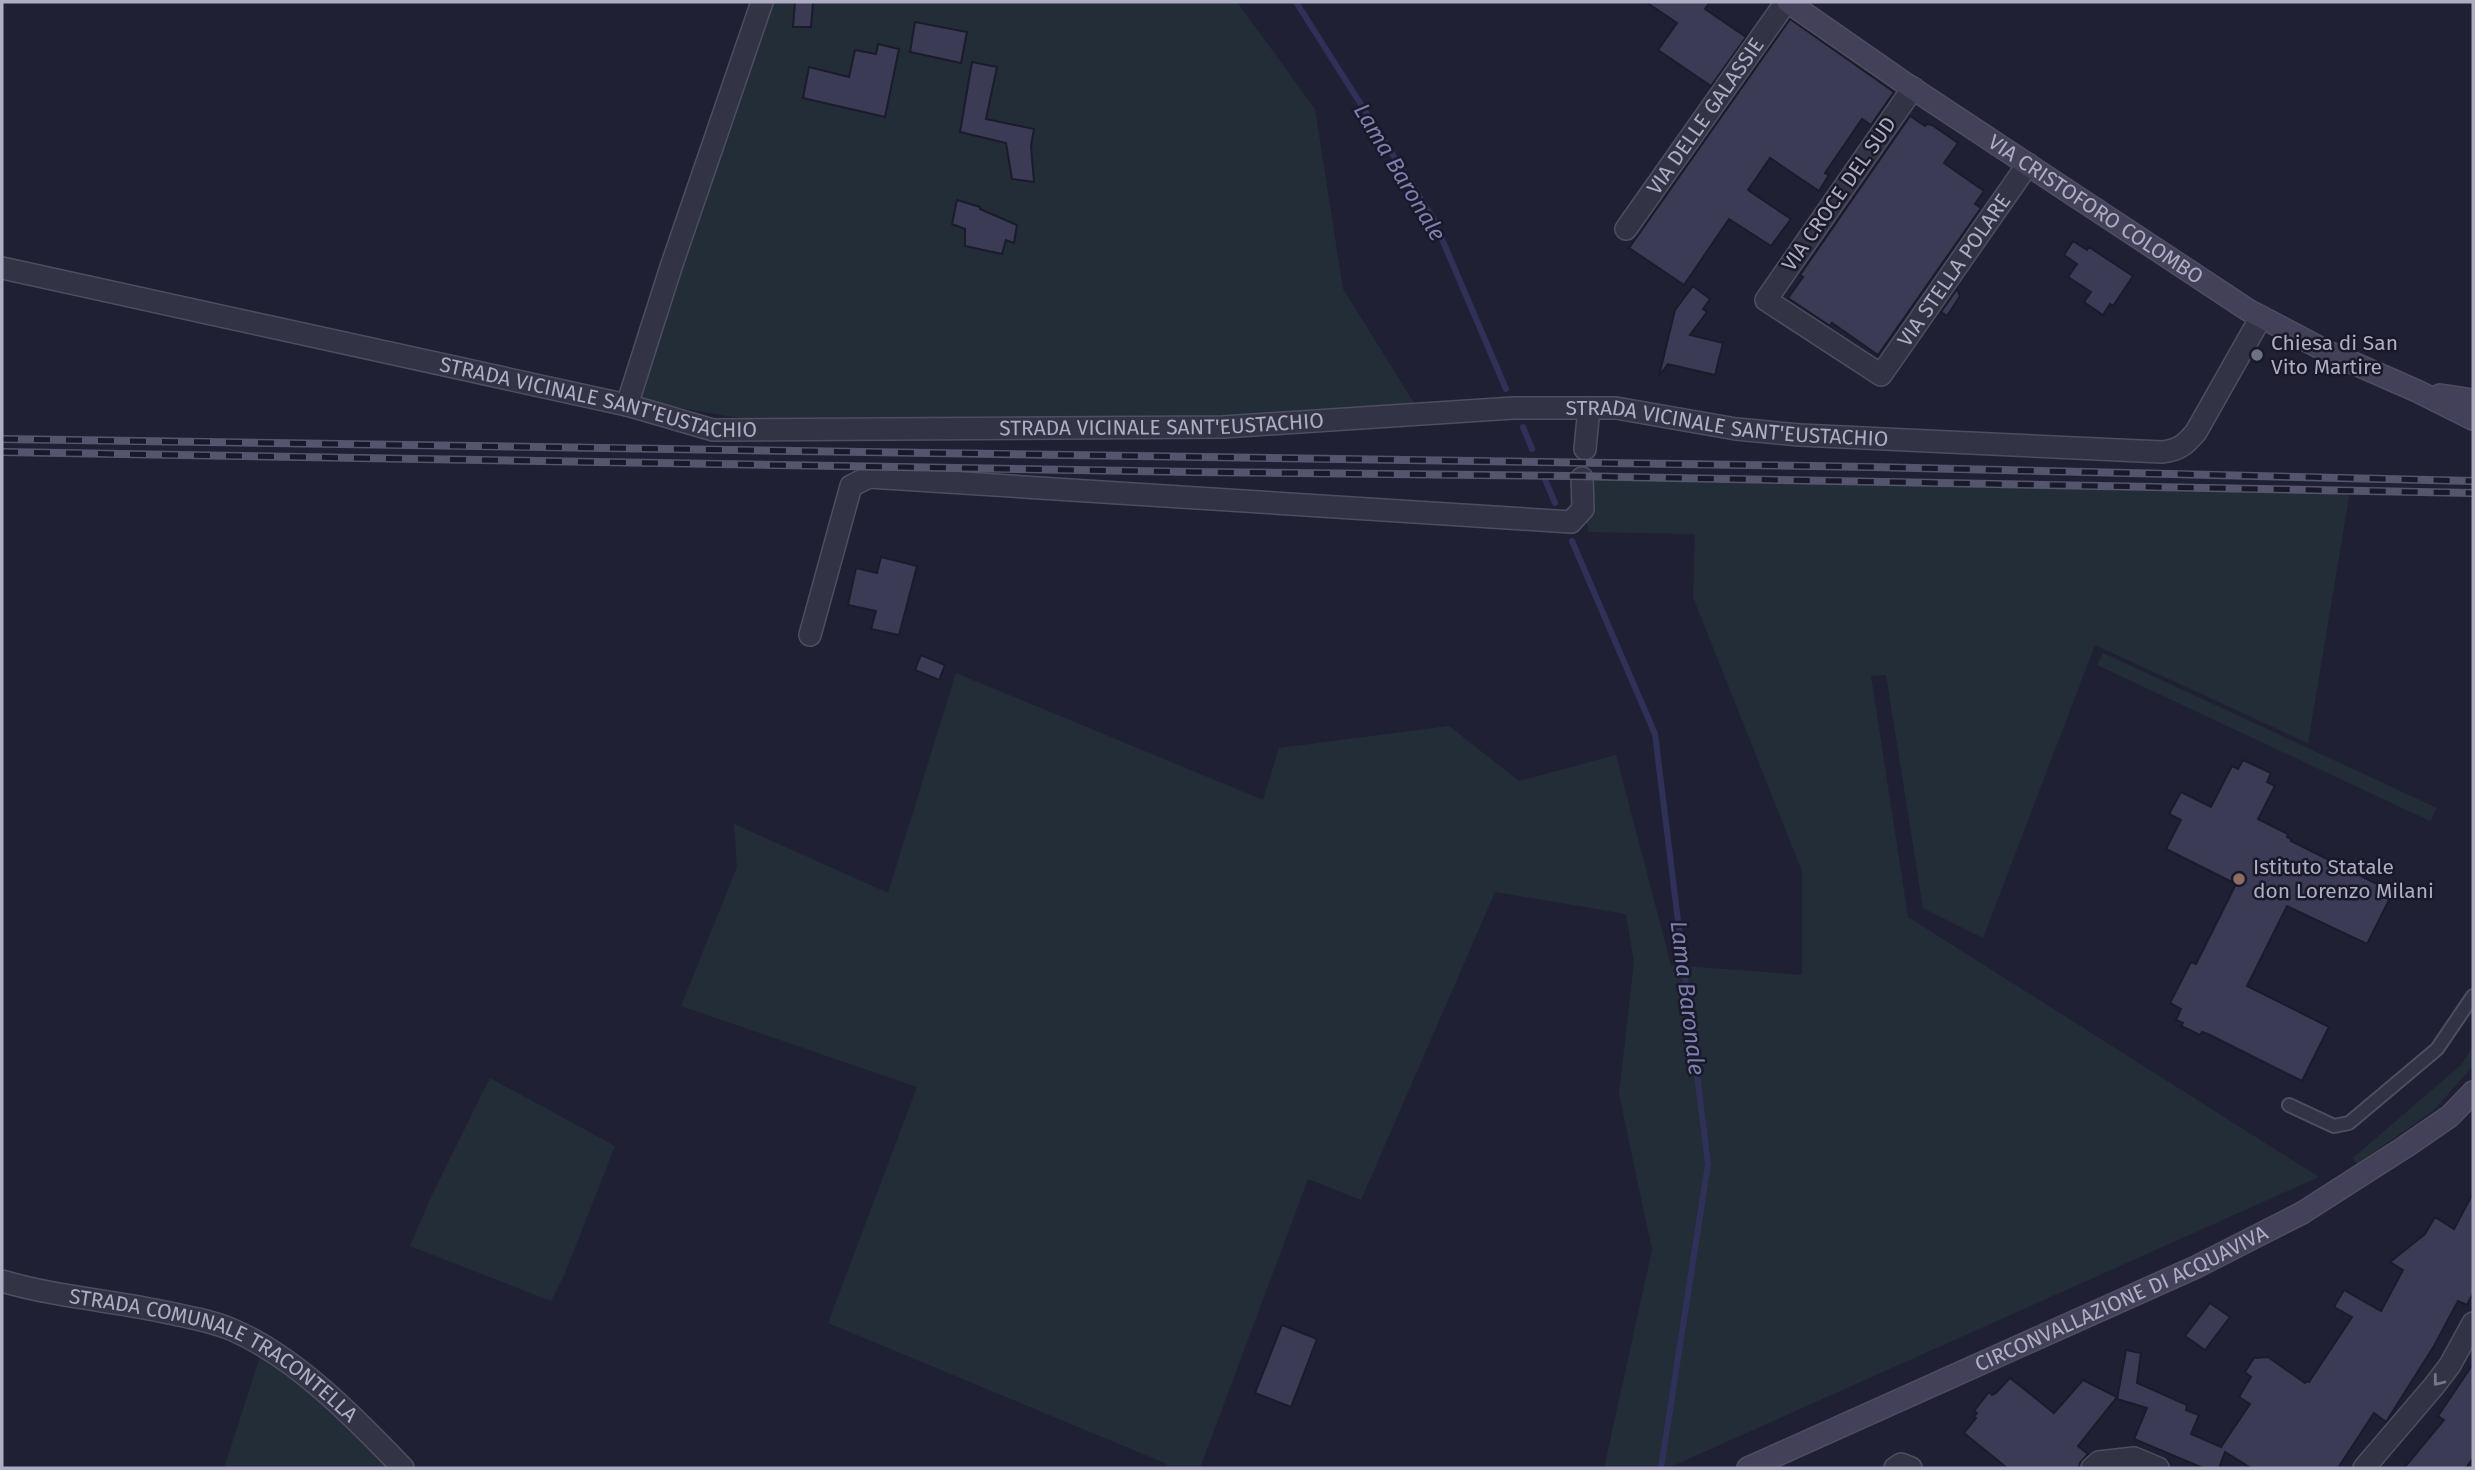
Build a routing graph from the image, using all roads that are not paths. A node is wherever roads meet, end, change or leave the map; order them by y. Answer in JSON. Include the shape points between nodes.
{"nodes":[{"id":1,"x":762,"y":2,"type":"edge"},
{"id":2,"x":1787,"y":2,"type":"edge"},
{"id":3,"x":1913,"y":88,"type":"junction"},
{"id":4,"x":2028,"y":164,"type":"junction"},
{"id":5,"x":1626,"y":229,"type":"dead end"},
{"id":6,"x":2,"y":268,"type":"edge"},
{"id":7,"x":2261,"y":317,"type":"junction"},
{"id":8,"x":1881,"y":375,"type":"joint"},
{"id":9,"x":2417,"y":391,"type":"junction"},
{"id":10,"x":2473,"y":400,"type":"edge"},
{"id":11,"x":627,"y":405,"type":"junction"},
{"id":12,"x":1589,"y":408,"type":"junction"},
{"id":13,"x":2473,"y":419,"type":"edge"},
{"id":14,"x":1585,"y":449,"type":"dead end"},
{"id":15,"x":1582,"y":478,"type":"dead end"},
{"id":16,"x":810,"y":635,"type":"dead end"},
{"id":17,"x":2473,"y":996,"type":"edge"},
{"id":18,"x":2473,"y":1092,"type":"edge"},
{"id":19,"x":2289,"y":1105,"type":"dead end"},
{"id":20,"x":2,"y":1281,"type":"edge"},
{"id":21,"x":2473,"y":1323,"type":"edge"},
{"id":22,"x":403,"y":1468,"type":"edge"},
{"id":23,"x":1748,"y":1468,"type":"edge"},
{"id":24,"x":2092,"y":1468,"type":"edge"},
{"id":25,"x":2158,"y":1468,"type":"edge"},
{"id":26,"x":2364,"y":1468,"type":"edge"}],
"edges":[{"from":1,"to":11,"type":"street"},
{"from":2,"to":3,"type":"main road","name":"VIA CRISTOFORO COLOMBO"},
{"from":2,"to":5,"type":"street","name":"VIA DELLE GALASSIE"},
{"from":3,"to":4,"type":"main road","name":"VIA CRISTOFORO COLOMBO"},
{"from":3,"to":8,"type":"street","name":"VIA CROCE DEL SUD","via":[[1766,300]]},
{"from":4,"to":7,"type":"main road","name":"VIA CRISTOFORO COLOMBO"},
{"from":4,"to":8,"type":"street","name":"VIA STELLA POLARE"},
{"from":6,"to":11,"type":"street","name":"STRADA VICINALE SANT'EUSTACHIO"},
{"from":7,"to":9,"type":"main road","name":"VIA CRISTOFORO COLOMBO"},
{"from":7,"to":12,"type":"street","name":"STRADA VICINALE SANT'EUSTACHIO","via":[[2196,432],[2178,450],[1800,435]]},
{"from":9,"to":10,"type":"main road"},
{"from":9,"to":13,"type":"main road"},
{"from":11,"to":12,"type":"street","name":"STRADA VICINALE SANT'EUSTACHIO","via":[[713,430],[1223,427],[1513,408]]},
{"from":12,"to":14,"type":"street"},
{"from":15,"to":16,"type":"street","via":[[1583,509],[1570,522],[869,477],[850,486]]},
{"from":17,"to":19,"type":"lane","via":[[2437,1049],[2349,1124],[2334,1126]]},
{"from":18,"to":23,"type":"main road","name":"CIRCONVALLAZIONE DI ACQUAVIVA","via":[[2450,1116],[2405,1147],[2278,1225],[2196,1267]]},
{"from":20,"to":22,"type":"street","name":"STRADA COMUNALE TRACONTELLA","via":[[153,1309],[233,1330],[264,1345],[312,1382]]},
{"from":21,"to":26,"type":"street","one_way":true,"via":[[2450,1365]]},
{"from":24,"to":25,"type":"street","via":[[2099,1462],[2134,1458]]}]}
